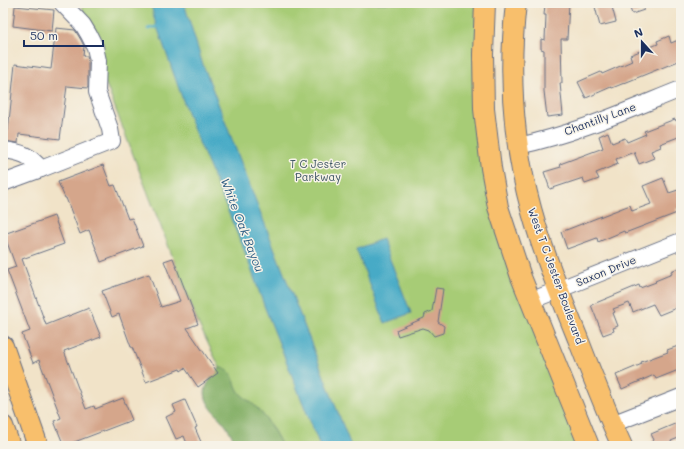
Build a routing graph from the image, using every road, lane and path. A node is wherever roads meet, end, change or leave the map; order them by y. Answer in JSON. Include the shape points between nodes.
{"nodes":[{"id":1,"x":62,"y":3,"type":"edge"},
{"id":2,"x":486,"y":3,"type":"edge"},
{"id":3,"x":516,"y":3,"type":"edge"},
{"id":4,"x":681,"y":89,"type":"edge"},
{"id":5,"x":518,"y":146,"type":"junction"},
{"id":6,"x":3,"y":150,"type":"edge"},
{"id":7,"x":41,"y":169,"type":"junction"},
{"id":8,"x":3,"y":182,"type":"edge"},
{"id":9,"x":681,"y":241,"type":"edge"},
{"id":10,"x":558,"y":290,"type":"junction"},
{"id":11,"x":530,"y":301,"type":"junction"},
{"id":12,"x":3,"y":347,"type":"edge"},
{"id":13,"x":681,"y":396,"type":"edge"},
{"id":14,"x":612,"y":424,"type":"junction"},
{"id":15,"x":3,"y":426,"type":"edge"},
{"id":16,"x":10,"y":446,"type":"edge"},
{"id":17,"x":38,"y":446,"type":"edge"},
{"id":18,"x":589,"y":446,"type":"edge"},
{"id":19,"x":622,"y":446,"type":"edge"}],
"edges":[{"from":1,"to":7,"type":"street","via":[[83,25],[95,47],[98,61],[97,92],[112,141]]},
{"from":2,"to":11,"type":"main road","via":[[483,54],[484,109],[491,168],[498,207]]},
{"from":3,"to":5,"type":"main road","name":"West T C Jester Boulevard","via":[[513,84]]},
{"from":4,"to":5,"type":"street","name":"Chantilly Lane","via":[[575,130]]},
{"from":5,"to":10,"type":"main road","name":"West T C Jester Boulevard","via":[[539,237]]},
{"from":6,"to":7,"type":"street","via":[[19,151]]},
{"from":7,"to":8,"type":"street"},
{"from":9,"to":10,"type":"street","name":"Saxon Drive"},
{"from":10,"to":11,"type":"street","name":"Saxon Drive"},
{"from":10,"to":14,"type":"main road","name":"West T C Jester Boulevard"},
{"from":11,"to":18,"type":"main road"},
{"from":12,"to":17,"type":"main road"},
{"from":13,"to":14,"type":"street"},
{"from":14,"to":19,"type":"main road","name":"West T C Jester Boulevard"},
{"from":15,"to":16,"type":"main road"}]}
